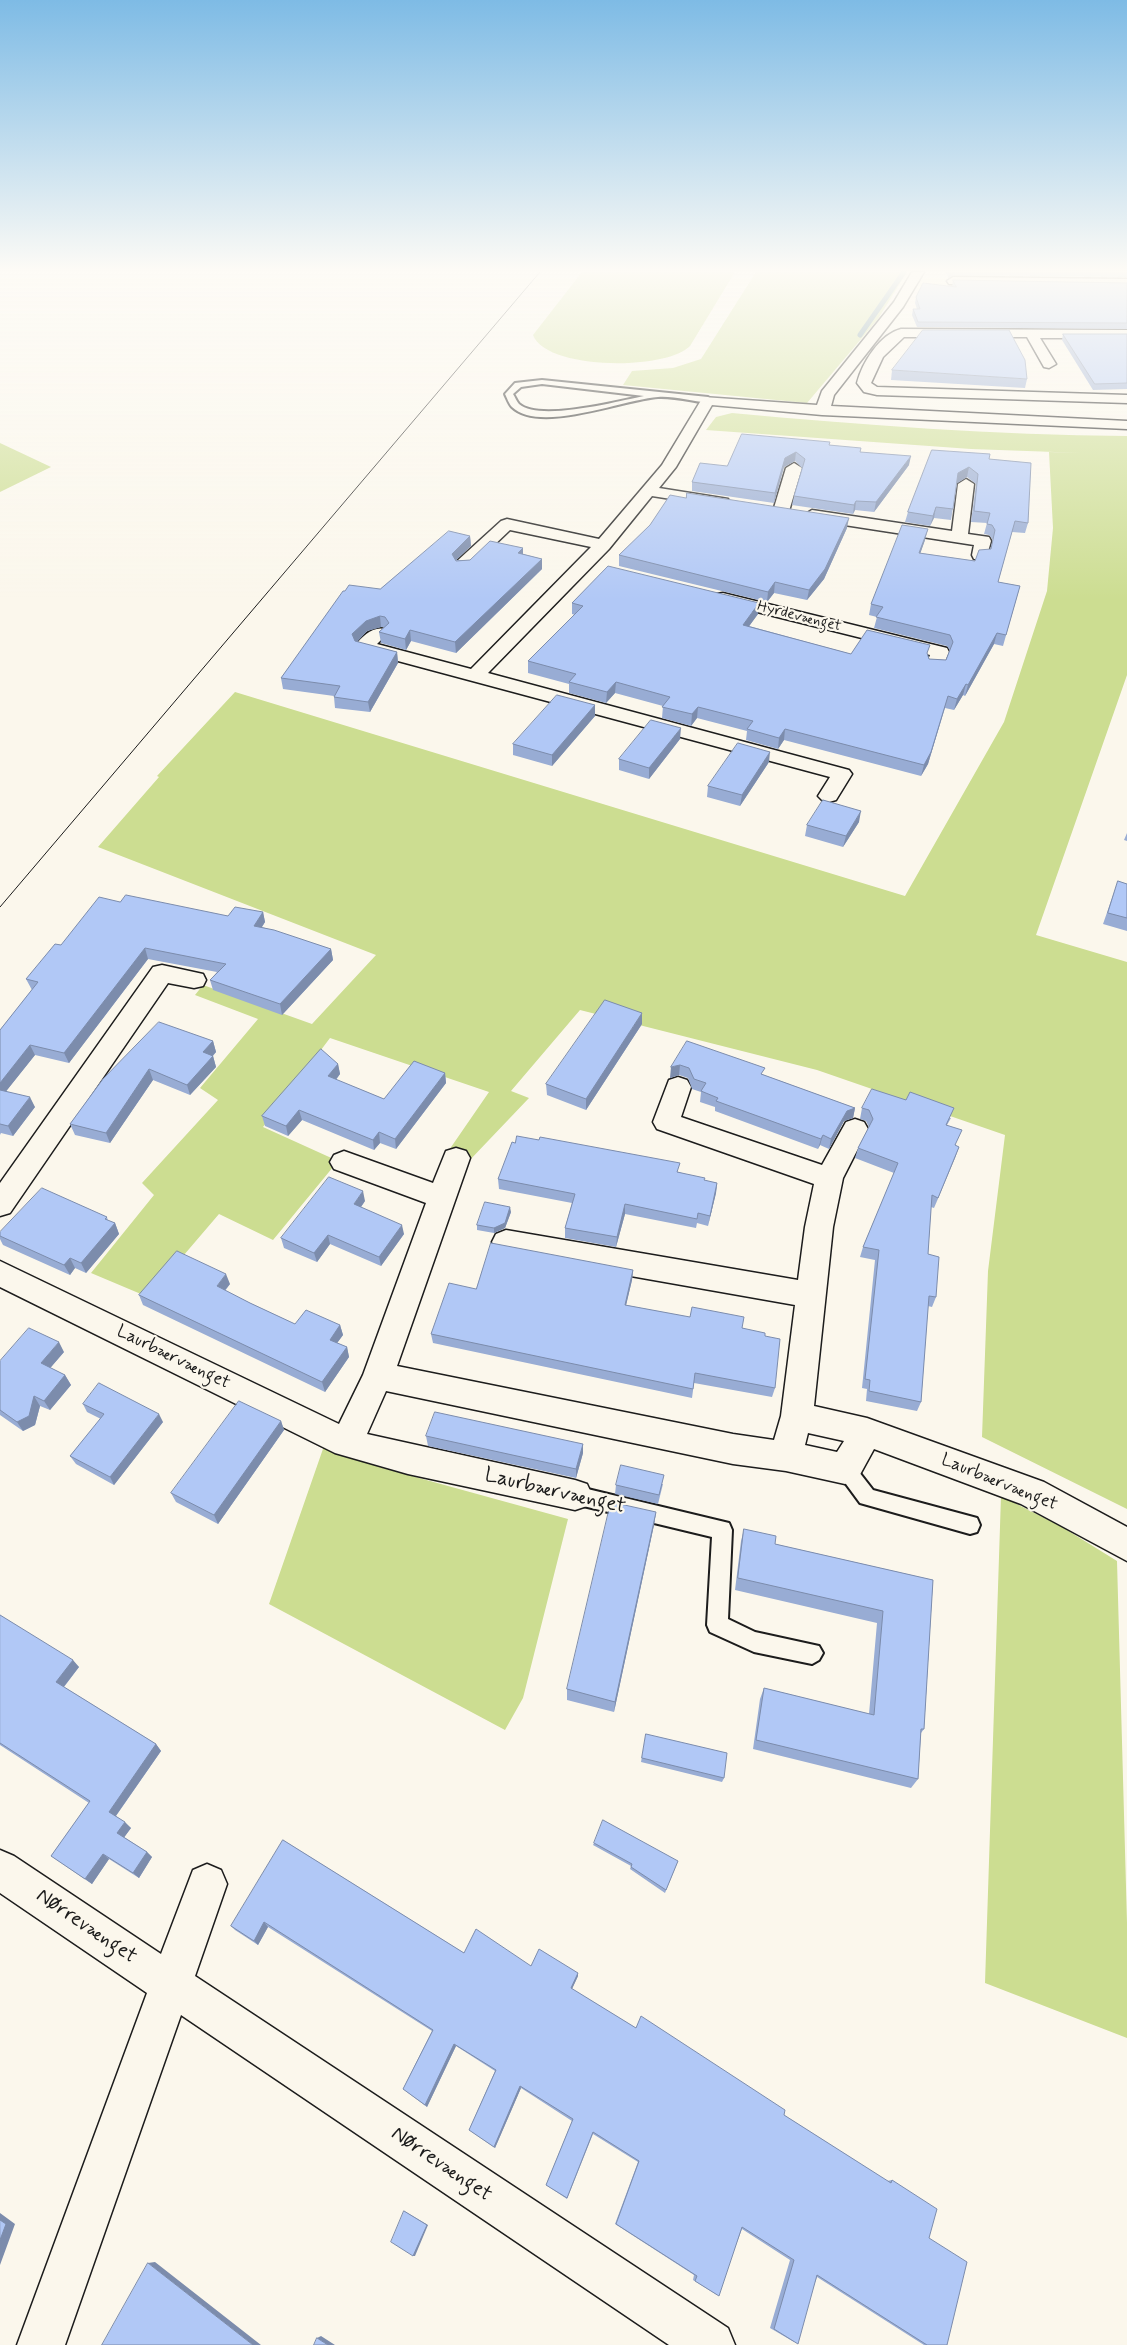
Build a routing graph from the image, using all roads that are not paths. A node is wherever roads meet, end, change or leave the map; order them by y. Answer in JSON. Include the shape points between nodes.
{"nodes":[{"id":1,"x":836,"y":381,"type":"edge"},
{"id":2,"x":864,"y":381,"type":"edge"},
{"id":3,"x":632,"y":392,"type":"junction"},
{"id":4,"x":657,"y":395,"type":"junction"},
{"id":5,"x":1127,"y":399,"type":"edge"},
{"id":6,"x":708,"y":400,"type":"junction"},
{"id":7,"x":514,"y":404,"type":"junction"},
{"id":8,"x":822,"y":411,"type":"junction"},
{"id":9,"x":1127,"y":425,"type":"edge"},
{"id":10,"x":794,"y":468,"type":"edge"},
{"id":11,"x":966,"y":484,"type":"edge"},
{"id":12,"x":647,"y":491,"type":"junction"},
{"id":13,"x":742,"y":505,"type":"edge"},
{"id":14,"x":762,"y":508,"type":"edge"},
{"id":15,"x":781,"y":511,"type":"junction"},
{"id":16,"x":959,"y":537,"type":"junction"},
{"id":17,"x":603,"y":545,"type":"junction"},
{"id":18,"x":980,"y":555,"type":"edge"},
{"id":19,"x":585,"y":564,"type":"junction"},
{"id":20,"x":462,"y":565,"type":"edge"},
{"id":21,"x":604,"y":569,"type":"edge"},
{"id":22,"x":710,"y":595,"type":"edge"},
{"id":23,"x":379,"y":633,"type":"edge"},
{"id":24,"x":935,"y":665,"type":"edge"},
{"id":25,"x":475,"y":676,"type":"junction"},
{"id":26,"x":829,"y":796,"type":"dead end"},
{"id":27,"x":194,"y":980,"type":"dead end"},
{"id":28,"x":678,"y":1087,"type":"dead end"},
{"id":29,"x":855,"y":1129,"type":"dead end"},
{"id":30,"x":456,"y":1158,"type":"dead end"},
{"id":31,"x":344,"y":1162,"type":"dead end"},
{"id":32,"x":830,"y":1178,"type":"junction"},
{"id":33,"x":442,"y":1197,"type":"junction"},
{"id":34,"x":0,"y":1205,"type":"edge"},
{"id":35,"x":506,"y":1242,"type":"dead end"},
{"id":36,"x":0,"y":1273,"type":"edge"},
{"id":37,"x":811,"y":1295,"type":"junction"},
{"id":38,"x":378,"y":1376,"type":"junction"},
{"id":39,"x":797,"y":1416,"type":"junction"},
{"id":40,"x":867,"y":1432,"type":"junction"},
{"id":41,"x":346,"y":1443,"type":"junction"},
{"id":42,"x":786,"y":1456,"type":"junction"},
{"id":43,"x":845,"y":1469,"type":"junction"},
{"id":44,"x":575,"y":1495,"type":"joint"},
{"id":45,"x":970,"y":1525,"type":"dead end"},
{"id":46,"x":1127,"y":1545,"type":"edge"},
{"id":47,"x":812,"y":1653,"type":"dead end"},
{"id":48,"x":0,"y":1870,"type":"edge"},
{"id":49,"x":207,"y":1884,"type":"dead end"},
{"id":50,"x":172,"y":1984,"type":"junction"},
{"id":51,"x":40,"y":2345,"type":"edge"},
{"id":52,"x":711,"y":2345,"type":"edge"}],
"edges":[{"from":1,"to":8,"type":"street","via":[[826,394]]},
{"from":2,"to":5,"type":"street","via":[[869,389],[877,391]]},
{"from":3,"to":4,"type":"lane"},
{"from":3,"to":7,"type":"lane","via":[[556,408]]},
{"from":3,"to":7,"type":"lane","via":[[532,382],[518,385],[510,391]]},
{"from":4,"to":6,"type":"lane"},
{"from":4,"to":7,"type":"lane","via":[[566,413],[535,412]]},
{"from":6,"to":8,"type":"street"},
{"from":6,"to":12,"type":"street","via":[[668,467]]},
{"from":8,"to":9,"type":"street"},
{"from":10,"to":15,"type":"street"},
{"from":11,"to":16,"type":"street"},
{"from":12,"to":13,"type":"street"},
{"from":12,"to":17,"type":"street"},
{"from":14,"to":15,"type":"street"},
{"from":15,"to":16,"type":"street"},
{"from":16,"to":18,"type":"street","via":[[983,541]]},
{"from":17,"to":19,"type":"street"},
{"from":17,"to":20,"type":"street","via":[[507,524]]},
{"from":19,"to":21,"type":"street"},
{"from":19,"to":25,"type":"street"},
{"from":22,"to":24,"type":"street","name":"Hyrdevænget","via":[[940,652]]},
{"from":23,"to":25,"type":"street","via":[[364,646]]},
{"from":25,"to":26,"type":"street","via":[[842,774]]},
{"from":27,"to":34,"type":"street","via":[[162,973]]},
{"from":28,"to":32,"type":"street","via":[[666,1122]]},
{"from":29,"to":32,"type":"street"},
{"from":30,"to":33,"type":"street"},
{"from":31,"to":33,"type":"street"},
{"from":32,"to":37,"type":"street","via":[[819,1227]]},
{"from":33,"to":38,"type":"street"},
{"from":35,"to":37,"type":"street"},
{"from":36,"to":41,"type":"street","name":"Laurbærvænget"},
{"from":37,"to":39,"type":"street"},
{"from":38,"to":41,"type":"street"},
{"from":38,"to":42,"type":"street","via":[[733,1449]]},
{"from":39,"to":40,"type":"street","name":"Laurbærvænget"},
{"from":39,"to":42,"type":"street"},
{"from":40,"to":43,"type":"street"},
{"from":40,"to":46,"type":"street","name":"Laurbærvænget","via":[[1032,1493]]},
{"from":41,"to":44,"type":"street","name":"Laurbærvænget","via":[[408,1460]]},
{"from":42,"to":43,"type":"street"},
{"from":43,"to":45,"type":"lane","via":[[867,1497]]},
{"from":44,"to":47,"type":"lane","name":"Laurbærvænget","via":[[722,1530],[718,1625],[754,1642]]},
{"from":48,"to":50,"type":"street","name":"Nørrevænget"},
{"from":49,"to":50,"type":"street"},
{"from":50,"to":51,"type":"street"},
{"from":50,"to":52,"type":"street","name":"Nørrevænget"}]}
